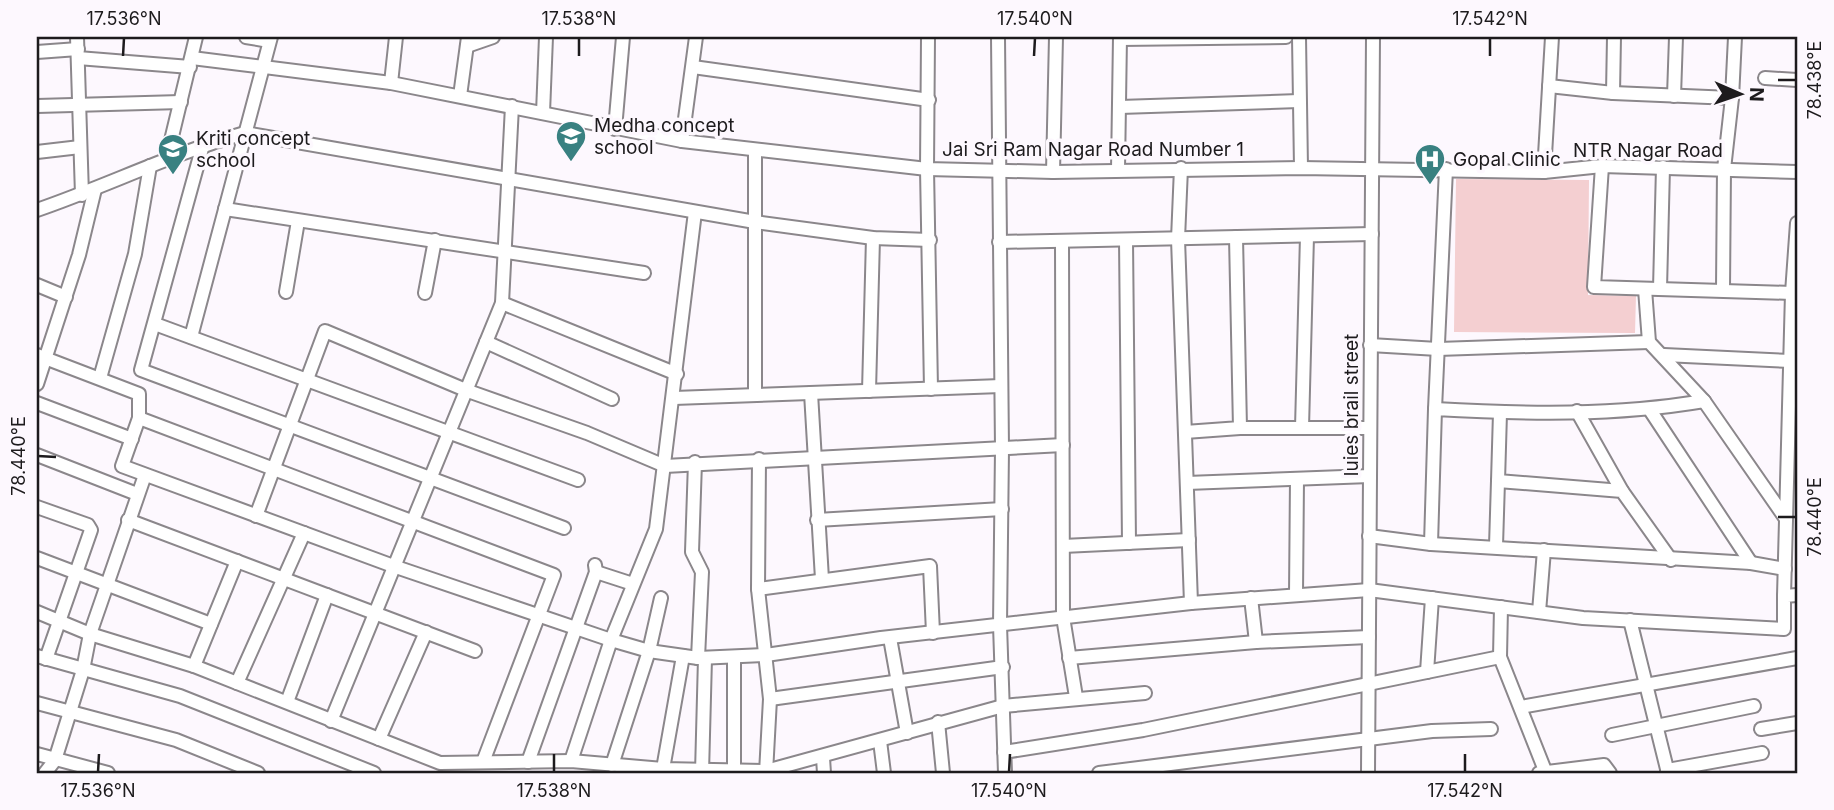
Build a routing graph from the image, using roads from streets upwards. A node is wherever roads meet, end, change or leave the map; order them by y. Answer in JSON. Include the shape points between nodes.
{"nodes":[{"id":1,"x":196,"y":37,"type":"edge"},
{"id":2,"x":246,"y":37,"type":"edge"},
{"id":3,"x":396,"y":37,"type":"edge"},
{"id":4,"x":493,"y":37,"type":"edge"},
{"id":5,"x":546,"y":37,"type":"edge"},
{"id":6,"x":623,"y":37,"type":"edge"},
{"id":7,"x":696,"y":37,"type":"edge"},
{"id":8,"x":928,"y":37,"type":"edge"},
{"id":9,"x":998,"y":37,"type":"edge"},
{"id":10,"x":1056,"y":37,"type":"edge"},
{"id":11,"x":1177,"y":37,"type":"edge"},
{"id":12,"x":1239,"y":37,"type":"edge"},
{"id":13,"x":1286,"y":37,"type":"edge"},
{"id":14,"x":1299,"y":37,"type":"edge"},
{"id":15,"x":1373,"y":37,"type":"edge"},
{"id":16,"x":1552,"y":37,"type":"edge"},
{"id":17,"x":1614,"y":37,"type":"edge"},
{"id":18,"x":1676,"y":37,"type":"edge"},
{"id":19,"x":1735,"y":37,"type":"edge"},
{"id":20,"x":1120,"y":38,"type":"edge"},
{"id":21,"x":270,"y":39,"type":"edge"},
{"id":22,"x":467,"y":41,"type":"edge"},
{"id":23,"x":77,"y":48,"type":"edge"},
{"id":24,"x":37,"y":52,"type":"edge"},
{"id":25,"x":191,"y":62,"type":"junction"},
{"id":26,"x":262,"y":65,"type":"junction"},
{"id":27,"x":693,"y":67,"type":"junction"},
{"id":28,"x":1765,"y":78,"type":"dead end"},
{"id":29,"x":1797,"y":80,"type":"edge"},
{"id":30,"x":391,"y":83,"type":"junction"},
{"id":31,"x":1549,"y":86,"type":"junction"},
{"id":32,"x":1613,"y":93,"type":"junction"},
{"id":33,"x":460,"y":96,"type":"junction"},
{"id":34,"x":1674,"y":96,"type":"junction"},
{"id":35,"x":1732,"y":98,"type":"junction"},
{"id":36,"x":929,"y":100,"type":"junction"},
{"id":37,"x":1299,"y":101,"type":"junction"},
{"id":38,"x":181,"y":102,"type":"junction"},
{"id":39,"x":79,"y":104,"type":"junction"},
{"id":40,"x":37,"y":106,"type":"edge"},
{"id":41,"x":512,"y":106,"type":"junction"},
{"id":42,"x":1120,"y":107,"type":"junction"},
{"id":43,"x":542,"y":113,"type":"junction"},
{"id":44,"x":615,"y":129,"type":"junction"},
{"id":45,"x":245,"y":133,"type":"junction"},
{"id":46,"x":682,"y":141,"type":"junction"},
{"id":47,"x":204,"y":145,"type":"junction"},
{"id":48,"x":80,"y":147,"type":"junction"},
{"id":49,"x":755,"y":151,"type":"junction"},
{"id":50,"x":37,"y":152,"type":"edge"},
{"id":51,"x":167,"y":157,"type":"junction"},
{"id":52,"x":150,"y":166,"type":"junction"},
{"id":53,"x":1602,"y":166,"type":"junction"},
{"id":54,"x":1301,"y":167,"type":"junction"},
{"id":55,"x":1663,"y":167,"type":"junction"},
{"id":56,"x":1181,"y":168,"type":"junction"},
{"id":57,"x":1374,"y":168,"type":"junction"},
{"id":58,"x":927,"y":169,"type":"junction"},
{"id":59,"x":1118,"y":169,"type":"junction"},
{"id":60,"x":1446,"y":169,"type":"junction"},
{"id":61,"x":1724,"y":169,"type":"junction"},
{"id":62,"x":998,"y":170,"type":"junction"},
{"id":63,"x":1053,"y":172,"type":"junction"},
{"id":64,"x":1544,"y":172,"type":"junction"},
{"id":65,"x":1797,"y":172,"type":"edge"},
{"id":66,"x":507,"y":177,"type":"junction"},
{"id":67,"x":95,"y":188,"type":"junction"},
{"id":68,"x":82,"y":195,"type":"junction"},
{"id":69,"x":225,"y":209,"type":"junction"},
{"id":70,"x":37,"y":210,"type":"edge"},
{"id":71,"x":695,"y":212,"type":"junction"},
{"id":72,"x":298,"y":221,"type":"junction"},
{"id":73,"x":755,"y":222,"type":"junction"},
{"id":74,"x":1797,"y":223,"type":"edge"},
{"id":75,"x":1372,"y":234,"type":"junction"},
{"id":76,"x":1307,"y":236,"type":"junction"},
{"id":77,"x":1797,"y":236,"type":"edge"},
{"id":78,"x":873,"y":237,"type":"junction"},
{"id":79,"x":1236,"y":237,"type":"junction"},
{"id":80,"x":1178,"y":239,"type":"junction"},
{"id":81,"x":435,"y":240,"type":"junction"},
{"id":82,"x":930,"y":240,"type":"junction"},
{"id":83,"x":1126,"y":240,"type":"junction"},
{"id":84,"x":1062,"y":241,"type":"junction"},
{"id":85,"x":999,"y":242,"type":"junction"},
{"id":86,"x":504,"y":250,"type":"junction"},
{"id":87,"x":644,"y":273,"type":"dead end"},
{"id":88,"x":37,"y":285,"type":"edge"},
{"id":89,"x":1645,"y":289,"type":"junction"},
{"id":90,"x":1660,"y":289,"type":"junction"},
{"id":91,"x":1723,"y":289,"type":"junction"},
{"id":92,"x":286,"y":292,"type":"dead end"},
{"id":93,"x":425,"y":293,"type":"dead end"},
{"id":94,"x":1792,"y":293,"type":"junction"},
{"id":95,"x":66,"y":297,"type":"junction"},
{"id":96,"x":502,"y":303,"type":"junction"},
{"id":97,"x":155,"y":324,"type":"junction"},
{"id":98,"x":191,"y":337,"type":"junction"},
{"id":99,"x":486,"y":342,"type":"junction"},
{"id":100,"x":1649,"y":342,"type":"junction"},
{"id":101,"x":1370,"y":345,"type":"junction"},
{"id":102,"x":1438,"y":349,"type":"junction"},
{"id":103,"x":1664,"y":355,"type":"junction"},
{"id":104,"x":42,"y":356,"type":"edge"},
{"id":105,"x":1791,"y":361,"type":"junction"},
{"id":106,"x":677,"y":374,"type":"junction"},
{"id":107,"x":100,"y":378,"type":"junction"},
{"id":108,"x":306,"y":379,"type":"junction"},
{"id":109,"x":37,"y":384,"type":"edge"},
{"id":110,"x":1002,"y":386,"type":"junction"},
{"id":111,"x":931,"y":389,"type":"junction"},
{"id":112,"x":468,"y":391,"type":"junction"},
{"id":113,"x":869,"y":391,"type":"junction"},
{"id":114,"x":811,"y":393,"type":"junction"},
{"id":115,"x":754,"y":395,"type":"junction"},
{"id":116,"x":674,"y":398,"type":"junction"},
{"id":117,"x":612,"y":400,"type":"dead end"},
{"id":118,"x":1704,"y":401,"type":"junction"},
{"id":119,"x":37,"y":403,"type":"edge"},
{"id":120,"x":1435,"y":409,"type":"junction"},
{"id":121,"x":1650,"y":410,"type":"junction"},
{"id":122,"x":1577,"y":411,"type":"junction"},
{"id":123,"x":1500,"y":413,"type":"junction"},
{"id":124,"x":139,"y":418,"type":"junction"},
{"id":125,"x":1793,"y":424,"type":"edge"},
{"id":126,"x":290,"y":426,"type":"junction"},
{"id":127,"x":1241,"y":428,"type":"junction"},
{"id":128,"x":1302,"y":428,"type":"junction"},
{"id":129,"x":1370,"y":428,"type":"junction"},
{"id":130,"x":1185,"y":432,"type":"junction"},
{"id":131,"x":450,"y":433,"type":"junction"},
{"id":132,"x":131,"y":439,"type":"junction"},
{"id":133,"x":1063,"y":444,"type":"junction"},
{"id":134,"x":1002,"y":449,"type":"junction"},
{"id":135,"x":37,"y":455,"type":"edge"},
{"id":136,"x":814,"y":457,"type":"junction"},
{"id":137,"x":759,"y":460,"type":"junction"},
{"id":138,"x":695,"y":462,"type":"junction"},
{"id":139,"x":665,"y":466,"type":"junction"},
{"id":140,"x":274,"y":469,"type":"junction"},
{"id":141,"x":145,"y":475,"type":"junction"},
{"id":142,"x":1370,"y":476,"type":"junction"},
{"id":143,"x":431,"y":479,"type":"junction"},
{"id":144,"x":1297,"y":479,"type":"junction"},
{"id":145,"x":578,"y":480,"type":"dead end"},
{"id":146,"x":1498,"y":481,"type":"junction"},
{"id":147,"x":1187,"y":483,"type":"junction"},
{"id":148,"x":1622,"y":491,"type":"junction"},
{"id":149,"x":137,"y":494,"type":"junction"},
{"id":150,"x":37,"y":508,"type":"edge"},
{"id":151,"x":1002,"y":509,"type":"junction"},
{"id":152,"x":256,"y":516,"type":"junction"},
{"id":153,"x":1786,"y":519,"type":"junction"},
{"id":154,"x":128,"y":520,"type":"junction"},
{"id":155,"x":817,"y":520,"type":"junction"},
{"id":156,"x":414,"y":522,"type":"junction"},
{"id":157,"x":564,"y":528,"type":"dead end"},
{"id":158,"x":304,"y":533,"type":"junction"},
{"id":159,"x":1370,"y":536,"type":"junction"},
{"id":160,"x":1189,"y":540,"type":"junction"},
{"id":161,"x":1792,"y":542,"type":"edge"},
{"id":162,"x":1129,"y":543,"type":"junction"},
{"id":163,"x":1431,"y":544,"type":"junction"},
{"id":164,"x":1063,"y":546,"type":"junction"},
{"id":165,"x":1496,"y":546,"type":"junction"},
{"id":166,"x":1544,"y":550,"type":"junction"},
{"id":167,"x":37,"y":558,"type":"edge"},
{"id":168,"x":1671,"y":559,"type":"junction"},
{"id":169,"x":237,"y":561,"type":"junction"},
{"id":170,"x":1751,"y":563,"type":"junction"},
{"id":171,"x":396,"y":567,"type":"junction"},
{"id":172,"x":1785,"y":569,"type":"junction"},
{"id":173,"x":75,"y":573,"type":"junction"},
{"id":174,"x":284,"y":579,"type":"junction"},
{"id":175,"x":822,"y":579,"type":"junction"},
{"id":176,"x":108,"y":583,"type":"junction"},
{"id":177,"x":633,"y":584,"type":"junction"},
{"id":178,"x":758,"y":589,"type":"junction"},
{"id":179,"x":1369,"y":590,"type":"junction"},
{"id":180,"x":327,"y":595,"type":"junction"},
{"id":181,"x":1296,"y":595,"type":"junction"},
{"id":182,"x":1791,"y":595,"type":"edge"},
{"id":183,"x":661,"y":598,"type":"dead end"},
{"id":184,"x":1251,"y":598,"type":"junction"},
{"id":185,"x":1432,"y":598,"type":"junction"},
{"id":186,"x":1191,"y":603,"type":"junction"},
{"id":187,"x":1501,"y":607,"type":"junction"},
{"id":188,"x":37,"y":612,"type":"edge"},
{"id":189,"x":1539,"y":612,"type":"junction"},
{"id":190,"x":376,"y":613,"type":"junction"},
{"id":191,"x":538,"y":616,"type":"junction"},
{"id":192,"x":1063,"y":617,"type":"junction"},
{"id":193,"x":1630,"y":620,"type":"junction"},
{"id":194,"x":58,"y":621,"type":"junction"},
{"id":195,"x":211,"y":624,"type":"junction"},
{"id":196,"x":1000,"y":625,"type":"junction"},
{"id":197,"x":575,"y":628,"type":"junction"},
{"id":198,"x":426,"y":632,"type":"junction"},
{"id":199,"x":933,"y":633,"type":"junction"},
{"id":200,"x":90,"y":634,"type":"junction"},
{"id":201,"x":1369,"y":637,"type":"junction"},
{"id":202,"x":890,"y":638,"type":"junction"},
{"id":203,"x":611,"y":640,"type":"junction"},
{"id":204,"x":1256,"y":642,"type":"junction"},
{"id":205,"x":475,"y":651,"type":"dead end"},
{"id":206,"x":649,"y":651,"type":"junction"},
{"id":207,"x":766,"y":655,"type":"junction"},
{"id":208,"x":683,"y":656,"type":"junction"},
{"id":209,"x":41,"y":657,"type":"edge"},
{"id":210,"x":1500,"y":657,"type":"junction"},
{"id":211,"x":701,"y":658,"type":"junction"},
{"id":212,"x":734,"y":658,"type":"junction"},
{"id":213,"x":1069,"y":658,"type":"junction"},
{"id":214,"x":1797,"y":658,"type":"edge"},
{"id":215,"x":194,"y":666,"type":"junction"},
{"id":216,"x":1003,"y":667,"type":"junction"},
{"id":217,"x":83,"y":670,"type":"junction"},
{"id":218,"x":1427,"y":672,"type":"junction"},
{"id":219,"x":896,"y":682,"type":"junction"},
{"id":220,"x":237,"y":683,"type":"junction"},
{"id":221,"x":1646,"y":684,"type":"junction"},
{"id":222,"x":1368,"y":685,"type":"junction"},
{"id":223,"x":1145,"y":693,"type":"dead end"},
{"id":224,"x":1076,"y":697,"type":"junction"},
{"id":225,"x":770,"y":699,"type":"junction"},
{"id":226,"x":287,"y":702,"type":"junction"},
{"id":227,"x":37,"y":703,"type":"edge"},
{"id":228,"x":1003,"y":706,"type":"junction"},
{"id":229,"x":1754,"y":706,"type":"dead end"},
{"id":230,"x":1521,"y":707,"type":"junction"},
{"id":231,"x":68,"y":713,"type":"junction"},
{"id":232,"x":331,"y":721,"type":"junction"},
{"id":233,"x":938,"y":722,"type":"junction"},
{"id":234,"x":1797,"y":723,"type":"edge"},
{"id":235,"x":1657,"y":727,"type":"junction"},
{"id":236,"x":1491,"y":729,"type":"dead end"},
{"id":237,"x":1762,"y":729,"type":"dead end"},
{"id":238,"x":907,"y":733,"type":"junction"},
{"id":239,"x":1612,"y":735,"type":"dead end"},
{"id":240,"x":379,"y":739,"type":"junction"},
{"id":241,"x":1368,"y":739,"type":"junction"},
{"id":242,"x":880,"y":741,"type":"junction"},
{"id":243,"x":1004,"y":752,"type":"junction"},
{"id":244,"x":1762,"y":753,"type":"dead end"},
{"id":245,"x":37,"y":754,"type":"edge"},
{"id":246,"x":823,"y":758,"type":"junction"},
{"id":247,"x":55,"y":760,"type":"junction"},
{"id":248,"x":571,"y":761,"type":"junction"},
{"id":249,"x":484,"y":762,"type":"junction"},
{"id":250,"x":528,"y":762,"type":"junction"},
{"id":251,"x":612,"y":765,"type":"junction"},
{"id":252,"x":556,"y":768,"type":"edge"},
{"id":253,"x":663,"y":769,"type":"junction"},
{"id":254,"x":84,"y":770,"type":"edge"},
{"id":255,"x":702,"y":771,"type":"edge"},
{"id":256,"x":734,"y":771,"type":"edge"},
{"id":257,"x":766,"y":772,"type":"edge"},
{"id":258,"x":1668,"y":772,"type":"edge"},
{"id":259,"x":45,"y":773,"type":"edge"},
{"id":260,"x":108,"y":773,"type":"edge"},
{"id":261,"x":258,"y":773,"type":"edge"},
{"id":262,"x":374,"y":773,"type":"edge"},
{"id":263,"x":824,"y":773,"type":"edge"},
{"id":264,"x":884,"y":773,"type":"edge"},
{"id":265,"x":943,"y":773,"type":"edge"},
{"id":266,"x":1005,"y":773,"type":"edge"},
{"id":267,"x":1099,"y":773,"type":"edge"},
{"id":268,"x":1368,"y":773,"type":"edge"},
{"id":269,"x":1544,"y":773,"type":"edge"},
{"id":270,"x":1609,"y":773,"type":"edge"}],
"edges":[{"from":1,"to":25,"type":"street"},
{"from":2,"to":21,"type":"street"},
{"from":3,"to":30,"type":"street"},
{"from":4,"to":22,"type":"street"},
{"from":5,"to":43,"type":"street"},
{"from":6,"to":44,"type":"street"},
{"from":7,"to":27,"type":"street"},
{"from":8,"to":36,"type":"street"},
{"from":9,"to":62,"type":"street"},
{"from":10,"to":63,"type":"street"},
{"from":11,"to":12,"type":"street"},
{"from":11,"to":20,"type":"street"},
{"from":12,"to":13,"type":"street"},
{"from":14,"to":37,"type":"street"},
{"from":15,"to":57,"type":"street","name":"luies brail street"},
{"from":16,"to":31,"type":"street"},
{"from":17,"to":32,"type":"street"},
{"from":18,"to":34,"type":"street"},
{"from":19,"to":35,"type":"street"},
{"from":20,"to":42,"type":"street"},
{"from":21,"to":26,"type":"street"},
{"from":22,"to":33,"type":"street"},
{"from":23,"to":24,"type":"street","name":"Jai Sri Ram Nagar Road Number 1"},
{"from":23,"to":25,"type":"street","name":"Jai Sri Ram Nagar Road Number 1"},
{"from":23,"to":39,"type":"street"},
{"from":25,"to":26,"type":"street","name":"Jai Sri Ram Nagar Road Number 1"},
{"from":25,"to":38,"type":"street"},
{"from":26,"to":30,"type":"street","name":"Jai Sri Ram Nagar Road Number 1"},
{"from":26,"to":45,"type":"street"},
{"from":27,"to":36,"type":"street"},
{"from":27,"to":46,"type":"street"},
{"from":28,"to":29,"type":"street"},
{"from":30,"to":33,"type":"street","name":"Jai Sri Ram Nagar Road Number 1"},
{"from":31,"to":32,"type":"street"},
{"from":31,"to":64,"type":"street"},
{"from":32,"to":34,"type":"street"},
{"from":33,"to":41,"type":"street","name":"Jai Sri Ram Nagar Road Number 1"},
{"from":34,"to":35,"type":"street"},
{"from":35,"to":61,"type":"street"},
{"from":36,"to":58,"type":"street"},
{"from":37,"to":42,"type":"street"},
{"from":37,"to":54,"type":"street"},
{"from":38,"to":39,"type":"street"},
{"from":38,"to":51,"type":"street"},
{"from":39,"to":40,"type":"street"},
{"from":39,"to":48,"type":"street"},
{"from":41,"to":43,"type":"street","name":"Jai Sri Ram Nagar Road Number 1"},
{"from":41,"to":66,"type":"street"},
{"from":42,"to":59,"type":"street"},
{"from":43,"to":44,"type":"street","name":"Jai Sri Ram Nagar Road Number 1"},
{"from":44,"to":46,"type":"street","name":"Jai Sri Ram Nagar Road Number 1"},
{"from":45,"to":47,"type":"street"},
{"from":45,"to":66,"type":"street"},
{"from":45,"to":69,"type":"street"},
{"from":46,"to":49,"type":"street","name":"Jai Sri Ram Nagar Road Number 1"},
{"from":47,"to":51,"type":"street"},
{"from":47,"to":97,"type":"street"},
{"from":48,"to":50,"type":"street"},
{"from":48,"to":68,"type":"street"},
{"from":49,"to":58,"type":"street","name":"Jai Sri Ram Nagar Road Number 1"},
{"from":49,"to":73,"type":"street"},
{"from":51,"to":52,"type":"street"},
{"from":52,"to":67,"type":"street"},
{"from":52,"to":107,"type":"street","via":[[135,254]]},
{"from":53,"to":55,"type":"street","name":"NTR Nagar Road"},
{"from":53,"to":64,"type":"street","name":"NTR Nagar Road"},
{"from":53,"to":89,"type":"street","via":[[1594,287]]},
{"from":54,"to":56,"type":"street","name":"Jai Sri Ram Nagar Road Number 1"},
{"from":54,"to":57,"type":"street","name":"Jai Sri Ram Nagar Road Number 1"},
{"from":55,"to":61,"type":"street","name":"NTR Nagar Road"},
{"from":55,"to":90,"type":"street"},
{"from":56,"to":59,"type":"street","name":"Jai Sri Ram Nagar Road Number 1"},
{"from":56,"to":80,"type":"street"},
{"from":57,"to":60,"type":"street","name":"NTR Nagar Road"},
{"from":57,"to":75,"type":"street","name":"luies brail street"},
{"from":58,"to":62,"type":"street","name":"Jai Sri Ram Nagar Road Number 1"},
{"from":58,"to":82,"type":"street"},
{"from":59,"to":63,"type":"street","name":"Jai Sri Ram Nagar Road Number 1"},
{"from":60,"to":64,"type":"street","name":"NTR Nagar Road"},
{"from":60,"to":102,"type":"street"},
{"from":61,"to":65,"type":"street","name":"NTR Nagar Road"},
{"from":61,"to":91,"type":"street"},
{"from":62,"to":63,"type":"street","name":"Jai Sri Ram Nagar Road Number 1"},
{"from":62,"to":85,"type":"street"},
{"from":66,"to":71,"type":"street"},
{"from":66,"to":86,"type":"street"},
{"from":67,"to":68,"type":"street"},
{"from":67,"to":95,"type":"street"},
{"from":68,"to":70,"type":"street"},
{"from":69,"to":72,"type":"street"},
{"from":69,"to":98,"type":"street"},
{"from":71,"to":73,"type":"street"},
{"from":71,"to":106,"type":"street"},
{"from":72,"to":81,"type":"street"},
{"from":72,"to":92,"type":"street"},
{"from":73,"to":78,"type":"street"},
{"from":73,"to":115,"type":"street"},
{"from":74,"to":77,"type":"street"},
{"from":75,"to":76,"type":"street"},
{"from":75,"to":101,"type":"street","name":"luies brail street"},
{"from":76,"to":79,"type":"street"},
{"from":76,"to":128,"type":"street"},
{"from":77,"to":94,"type":"street"},
{"from":78,"to":82,"type":"street"},
{"from":78,"to":113,"type":"street"},
{"from":79,"to":80,"type":"street"},
{"from":79,"to":127,"type":"street"},
{"from":80,"to":83,"type":"street"},
{"from":80,"to":130,"type":"street"},
{"from":81,"to":86,"type":"street"},
{"from":81,"to":93,"type":"street"},
{"from":82,"to":111,"type":"street"},
{"from":83,"to":84,"type":"street"},
{"from":83,"to":162,"type":"street"},
{"from":84,"to":85,"type":"street"},
{"from":84,"to":133,"type":"street"},
{"from":85,"to":110,"type":"street"},
{"from":86,"to":87,"type":"street"},
{"from":86,"to":96,"type":"street"},
{"from":88,"to":95,"type":"street"},
{"from":89,"to":90,"type":"street"},
{"from":89,"to":100,"type":"street"},
{"from":90,"to":91,"type":"street"},
{"from":91,"to":94,"type":"street"},
{"from":94,"to":105,"type":"street"},
{"from":95,"to":104,"type":"street"},
{"from":96,"to":99,"type":"street"},
{"from":96,"to":106,"type":"street"},
{"from":97,"to":98,"type":"street"},
{"from":97,"to":126,"type":"street","via":[[141,370]]},
{"from":98,"to":108,"type":"street"},
{"from":99,"to":112,"type":"street"},
{"from":99,"to":117,"type":"street"},
{"from":100,"to":102,"type":"street"},
{"from":100,"to":103,"type":"street"},
{"from":101,"to":102,"type":"street"},
{"from":101,"to":129,"type":"street","name":"luies brail street"},
{"from":102,"to":120,"type":"street"},
{"from":103,"to":105,"type":"street"},
{"from":103,"to":118,"type":"street"},
{"from":104,"to":107,"type":"street"},
{"from":104,"to":109,"type":"street"},
{"from":105,"to":125,"type":"street"},
{"from":106,"to":116,"type":"street"},
{"from":107,"to":124,"type":"street","via":[[139,394]]},
{"from":108,"to":112,"type":"street","via":[[325,331]]},
{"from":108,"to":126,"type":"street"},
{"from":108,"to":131,"type":"street"},
{"from":110,"to":111,"type":"street"},
{"from":110,"to":134,"type":"street"},
{"from":111,"to":113,"type":"street"},
{"from":112,"to":131,"type":"street"},
{"from":112,"to":139,"type":"street"},
{"from":113,"to":114,"type":"street"},
{"from":114,"to":115,"type":"street"},
{"from":114,"to":136,"type":"street"},
{"from":115,"to":116,"type":"street"},
{"from":116,"to":139,"type":"street"},
{"from":118,"to":121,"type":"street"},
{"from":118,"to":153,"type":"street"},
{"from":119,"to":132,"type":"street"},
{"from":120,"to":123,"type":"street"},
{"from":120,"to":163,"type":"street"},
{"from":121,"to":122,"type":"street"},
{"from":121,"to":170,"type":"street"},
{"from":122,"to":123,"type":"street"},
{"from":122,"to":148,"type":"street"},
{"from":123,"to":146,"type":"street"},
{"from":124,"to":132,"type":"street"},
{"from":124,"to":140,"type":"street"},
{"from":125,"to":153,"type":"street"},
{"from":126,"to":140,"type":"street"},
{"from":126,"to":143,"type":"street"},
{"from":127,"to":128,"type":"street"},
{"from":127,"to":130,"type":"street"},
{"from":128,"to":129,"type":"street"},
{"from":129,"to":142,"type":"street","name":"luies brail street"},
{"from":130,"to":147,"type":"street"},
{"from":131,"to":143,"type":"street"},
{"from":131,"to":145,"type":"street"},
{"from":132,"to":141,"type":"street","via":[[122,466]]},
{"from":133,"to":134,"type":"street"},
{"from":133,"to":164,"type":"street"},
{"from":134,"to":136,"type":"street"},
{"from":134,"to":151,"type":"street"},
{"from":135,"to":149,"type":"street"},
{"from":136,"to":137,"type":"street"},
{"from":136,"to":155,"type":"street"},
{"from":137,"to":138,"type":"street"},
{"from":137,"to":178,"type":"street"},
{"from":138,"to":139,"type":"street"},
{"from":138,"to":211,"type":"street","via":[[692,552],[702,572]]},
{"from":139,"to":177,"type":"street","via":[[656,529]]},
{"from":140,"to":152,"type":"street"},
{"from":140,"to":156,"type":"street"},
{"from":141,"to":149,"type":"street"},
{"from":141,"to":152,"type":"street"},
{"from":142,"to":144,"type":"street"},
{"from":142,"to":159,"type":"street","name":"luies brail street"},
{"from":143,"to":156,"type":"street"},
{"from":143,"to":157,"type":"street"},
{"from":144,"to":147,"type":"street"},
{"from":144,"to":181,"type":"street"},
{"from":146,"to":148,"type":"street"},
{"from":146,"to":165,"type":"street"},
{"from":147,"to":160,"type":"street"},
{"from":148,"to":168,"type":"street"},
{"from":149,"to":154,"type":"street"},
{"from":150,"to":173,"type":"street","via":[[89,527]]},
{"from":151,"to":155,"type":"street"},
{"from":151,"to":196,"type":"street"},
{"from":152,"to":158,"type":"street"},
{"from":153,"to":161,"type":"street"},
{"from":154,"to":169,"type":"street"},
{"from":154,"to":176,"type":"street"},
{"from":155,"to":175,"type":"street"},
{"from":156,"to":171,"type":"street"},
{"from":156,"to":191,"type":"street","via":[[554,575]]},
{"from":158,"to":171,"type":"street"},
{"from":158,"to":174,"type":"street"},
{"from":159,"to":163,"type":"street"},
{"from":159,"to":179,"type":"street","name":"luies brail street"},
{"from":160,"to":162,"type":"street"},
{"from":160,"to":186,"type":"street"},
{"from":161,"to":172,"type":"street"},
{"from":162,"to":164,"type":"street"},
{"from":163,"to":165,"type":"street"},
{"from":164,"to":192,"type":"street"},
{"from":165,"to":166,"type":"street"},
{"from":166,"to":168,"type":"street"},
{"from":166,"to":189,"type":"street"},
{"from":167,"to":173,"type":"street"},
{"from":168,"to":170,"type":"street"},
{"from":169,"to":174,"type":"street"},
{"from":169,"to":195,"type":"street"},
{"from":170,"to":172,"type":"street"},
{"from":171,"to":190,"type":"street"},
{"from":171,"to":191,"type":"street"},
{"from":172,"to":182,"type":"street"},
{"from":173,"to":176,"type":"street"},
{"from":173,"to":194,"type":"street"},
{"from":174,"to":180,"type":"street"},
{"from":174,"to":220,"type":"street"},
{"from":175,"to":178,"type":"street"},
{"from":175,"to":199,"type":"street","via":[[930,566]]},
{"from":176,"to":195,"type":"street"},
{"from":176,"to":200,"type":"street"},
{"from":177,"to":197,"type":"street","via":[[595,568]]},
{"from":177,"to":203,"type":"street"},
{"from":178,"to":207,"type":"street"},
{"from":179,"to":181,"type":"street"},
{"from":179,"to":185,"type":"street"},
{"from":179,"to":201,"type":"street","name":"luies brail street"},
{"from":180,"to":190,"type":"street"},
{"from":180,"to":226,"type":"street"},
{"from":181,"to":184,"type":"street"},
{"from":182,"to":193,"type":"street","via":[[1784,629]]},
{"from":183,"to":206,"type":"street"},
{"from":184,"to":186,"type":"street"},
{"from":184,"to":204,"type":"street"},
{"from":185,"to":187,"type":"street"},
{"from":185,"to":218,"type":"street"},
{"from":186,"to":192,"type":"street"},
{"from":187,"to":189,"type":"street"},
{"from":187,"to":210,"type":"street"},
{"from":188,"to":194,"type":"street"},
{"from":189,"to":193,"type":"street"},
{"from":190,"to":198,"type":"street"},
{"from":190,"to":232,"type":"street"},
{"from":191,"to":197,"type":"street"},
{"from":191,"to":249,"type":"street"},
{"from":192,"to":196,"type":"street"},
{"from":192,"to":213,"type":"street"},
{"from":193,"to":221,"type":"street"},
{"from":194,"to":200,"type":"street"},
{"from":194,"to":209,"type":"street"},
{"from":195,"to":215,"type":"street"},
{"from":196,"to":199,"type":"street"},
{"from":196,"to":216,"type":"street"},
{"from":197,"to":203,"type":"street"},
{"from":197,"to":250,"type":"street"},
{"from":198,"to":205,"type":"street"},
{"from":198,"to":240,"type":"street"},
{"from":199,"to":202,"type":"street"},
{"from":200,"to":215,"type":"street"},
{"from":200,"to":217,"type":"street"},
{"from":201,"to":204,"type":"street"},
{"from":201,"to":222,"type":"street","name":"luies brail street"},
{"from":202,"to":207,"type":"street"},
{"from":202,"to":219,"type":"street"},
{"from":203,"to":206,"type":"street"},
{"from":203,"to":248,"type":"street"},
{"from":204,"to":213,"type":"street"},
{"from":206,"to":208,"type":"street"},
{"from":206,"to":251,"type":"street"},
{"from":207,"to":212,"type":"street"},
{"from":207,"to":225,"type":"street"},
{"from":208,"to":211,"type":"street"},
{"from":208,"to":253,"type":"street"},
{"from":209,"to":217,"type":"street"},
{"from":210,"to":218,"type":"street"},
{"from":210,"to":230,"type":"street"},
{"from":211,"to":212,"type":"street"},
{"from":211,"to":255,"type":"street"},
{"from":212,"to":256,"type":"street"},
{"from":213,"to":224,"type":"street"},
{"from":214,"to":221,"type":"street"},
{"from":215,"to":220,"type":"street"},
{"from":216,"to":219,"type":"street"},
{"from":216,"to":228,"type":"street"},
{"from":217,"to":231,"type":"street"},
{"from":217,"to":262,"type":"street","via":[[180,695]]},
{"from":218,"to":222,"type":"street"},
{"from":219,"to":225,"type":"street"},
{"from":219,"to":238,"type":"street"},
{"from":220,"to":226,"type":"street"},
{"from":221,"to":230,"type":"street"},
{"from":221,"to":235,"type":"street"},
{"from":222,"to":241,"type":"street","name":"luies brail street"},
{"from":222,"to":243,"type":"street","via":[[1143,730]]},
{"from":223,"to":224,"type":"street"},
{"from":224,"to":228,"type":"street"},
{"from":225,"to":257,"type":"street"},
{"from":226,"to":232,"type":"street"},
{"from":227,"to":231,"type":"street"},
{"from":228,"to":233,"type":"street"},
{"from":228,"to":243,"type":"street"},
{"from":229,"to":235,"type":"street"},
{"from":230,"to":269,"type":"street"},
{"from":231,"to":247,"type":"street"},
{"from":231,"to":261,"type":"street","via":[[176,740]]},
{"from":232,"to":240,"type":"street"},
{"from":233,"to":238,"type":"street"},
{"from":233,"to":265,"type":"street"},
{"from":234,"to":237,"type":"street"},
{"from":235,"to":239,"type":"street"},
{"from":235,"to":258,"type":"street"},
{"from":236,"to":241,"type":"street"},
{"from":238,"to":242,"type":"street"},
{"from":240,"to":249,"type":"street","via":[[440,763]]},
{"from":241,"to":267,"type":"street"},
{"from":241,"to":268,"type":"street","name":"luies brail street"},
{"from":242,"to":246,"type":"street"},
{"from":242,"to":264,"type":"street"},
{"from":243,"to":266,"type":"street"},
{"from":244,"to":258,"type":"street"},
{"from":245,"to":247,"type":"street"},
{"from":246,"to":257,"type":"street"},
{"from":246,"to":263,"type":"street"},
{"from":247,"to":254,"type":"street"},
{"from":247,"to":259,"type":"street"},
{"from":248,"to":251,"type":"street"},
{"from":248,"to":252,"type":"street"},
{"from":249,"to":250,"type":"street"},
{"from":250,"to":252,"type":"street"},
{"from":251,"to":253,"type":"street"},
{"from":253,"to":255,"type":"street"},
{"from":254,"to":260,"type":"street"},
{"from":255,"to":256,"type":"street"},
{"from":256,"to":257,"type":"street"},
{"from":269,"to":270,"type":"street","via":[[1604,765]]}]}
